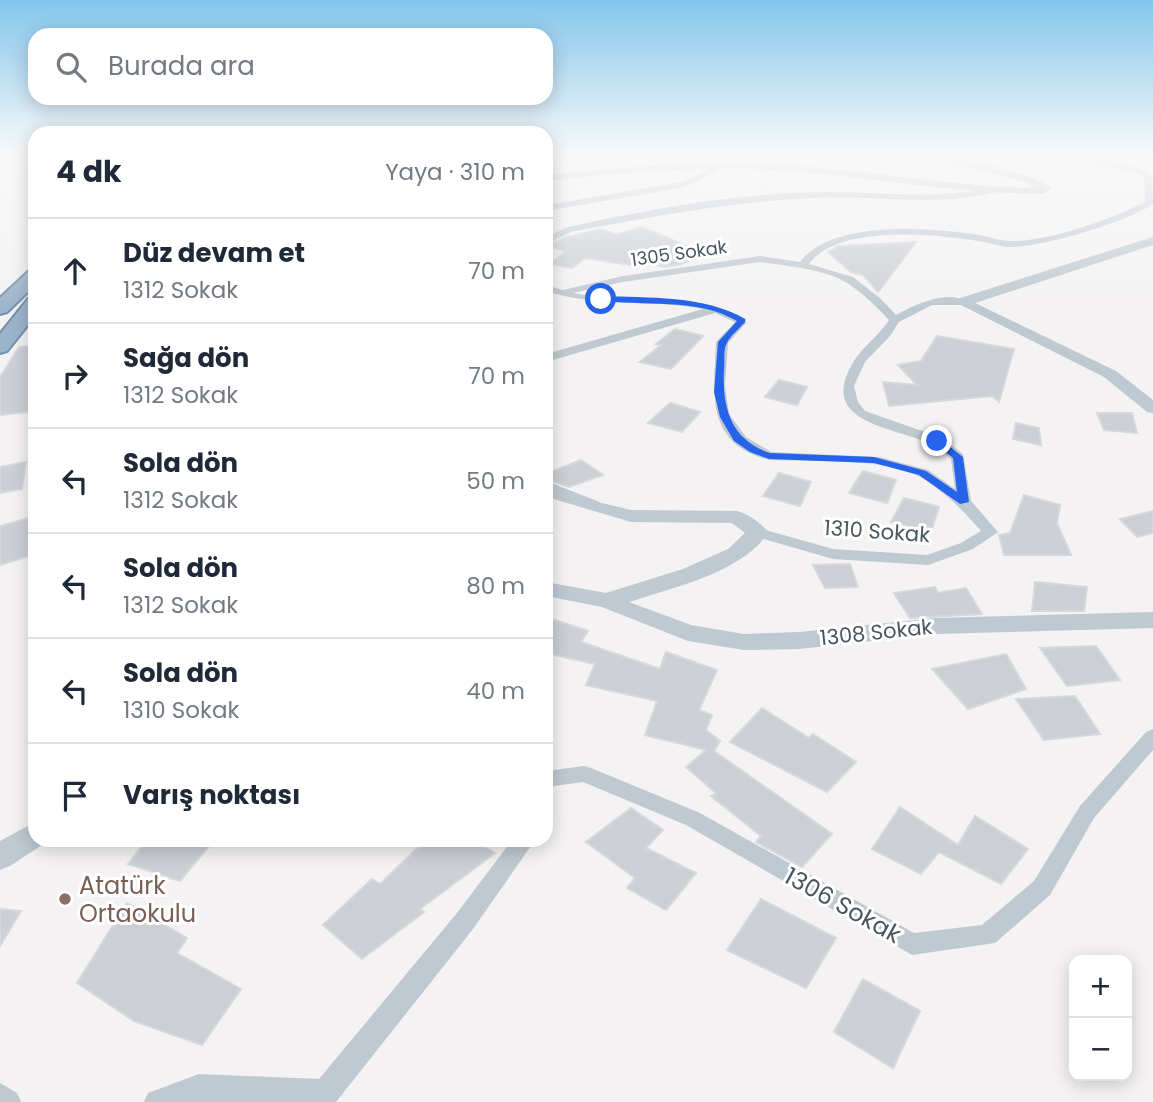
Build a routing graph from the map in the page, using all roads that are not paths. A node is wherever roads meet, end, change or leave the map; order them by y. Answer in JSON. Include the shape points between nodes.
{"nodes":[{"id":1,"x":715,"y":206,"type":"edge"},
{"id":2,"x":1143,"y":206,"type":"edge"},
{"id":3,"x":553,"y":237,"type":"edge"},
{"id":4,"x":1153,"y":241,"type":"edge"},
{"id":5,"x":803,"y":265,"type":"junction"},
{"id":6,"x":28,"y":282,"type":"edge"},
{"id":7,"x":553,"y":290,"type":"edge"},
{"id":8,"x":561,"y":292,"type":"junction"},
{"id":9,"x":962,"y":302,"type":"junction"},
{"id":10,"x":0,"y":308,"type":"edge"},
{"id":11,"x":715,"y":309,"type":"junction"},
{"id":12,"x":28,"y":314,"type":"edge"},
{"id":13,"x":895,"y":320,"type":"junction"},
{"id":14,"x":0,"y":347,"type":"edge"},
{"id":15,"x":553,"y":356,"type":"edge"},
{"id":16,"x":1153,"y":408,"type":"edge"},
{"id":17,"x":553,"y":492,"type":"edge"},
{"id":18,"x":964,"y":502,"type":"junction"},
{"id":19,"x":758,"y":533,"type":"junction"},
{"id":20,"x":553,"y":590,"type":"edge"},
{"id":21,"x":607,"y":601,"type":"junction"},
{"id":22,"x":1153,"y":620,"type":"edge"},
{"id":23,"x":1153,"y":737,"type":"edge"},
{"id":24,"x":553,"y":778,"type":"edge"},
{"id":25,"x":28,"y":839,"type":"edge"},
{"id":26,"x":519,"y":847,"type":"edge"},
{"id":27,"x":0,"y":857,"type":"edge"},
{"id":28,"x":0,"y":1096,"type":"edge"},
{"id":29,"x":324,"y":1098,"type":"edge"},
{"id":30,"x":8,"y":1102,"type":"edge"},
{"id":31,"x":157,"y":1102,"type":"edge"}],
"edges":[{"from":1,"to":3,"type":"street","via":[[586,226]]},
{"from":2,"to":5,"type":"street","via":[[1012,244],[904,233],[863,236],[825,245]]},
{"from":4,"to":9,"type":"street"},
{"from":5,"to":8,"type":"street","name":"1305 Sokak","via":[[760,259]]},
{"from":5,"to":13,"type":"street","name":"1305 Sokak","via":[[849,279]]},
{"from":6,"to":10,"type":"highway"},
{"from":7,"to":8,"type":"street"},
{"from":8,"to":11,"type":"street"},
{"from":9,"to":13,"type":"street","via":[[930,302]]},
{"from":9,"to":16,"type":"street","via":[[1110,374]]},
{"from":11,"to":15,"type":"street"},
{"from":11,"to":18,"type":"street","via":[[742,321],[722,342],[719,392],[737,439],[769,456],[874,460],[923,473]]},
{"from":12,"to":14,"type":"highway"},
{"from":13,"to":18,"type":"street","via":[[860,360],[848,386],[852,402],[860,414],[937,441],[958,457]]},
{"from":17,"to":19,"type":"street","via":[[631,516],[737,517]]},
{"from":18,"to":19,"type":"street","name":"1310 Sokak","via":[[990,532],[928,560],[833,554]]},
{"from":19,"to":21,"type":"street","via":[[735,554],[702,569]]},
{"from":20,"to":21,"type":"street","name":"1308 Sokak"},
{"from":21,"to":22,"type":"street","name":"1308 Sokak","via":[[661,624],[718,639],[780,642],[932,626]]},
{"from":23,"to":24,"type":"street","name":"1306 Sokak","via":[[1087,812],[1042,888],[987,935],[912,944],[693,819],[584,774]]},
{"from":25,"to":27,"type":"street"},
{"from":26,"to":29,"type":"street","via":[[466,922]]},
{"from":28,"to":30,"type":"street"},
{"from":29,"to":31,"type":"street","via":[[199,1087]]}]}
